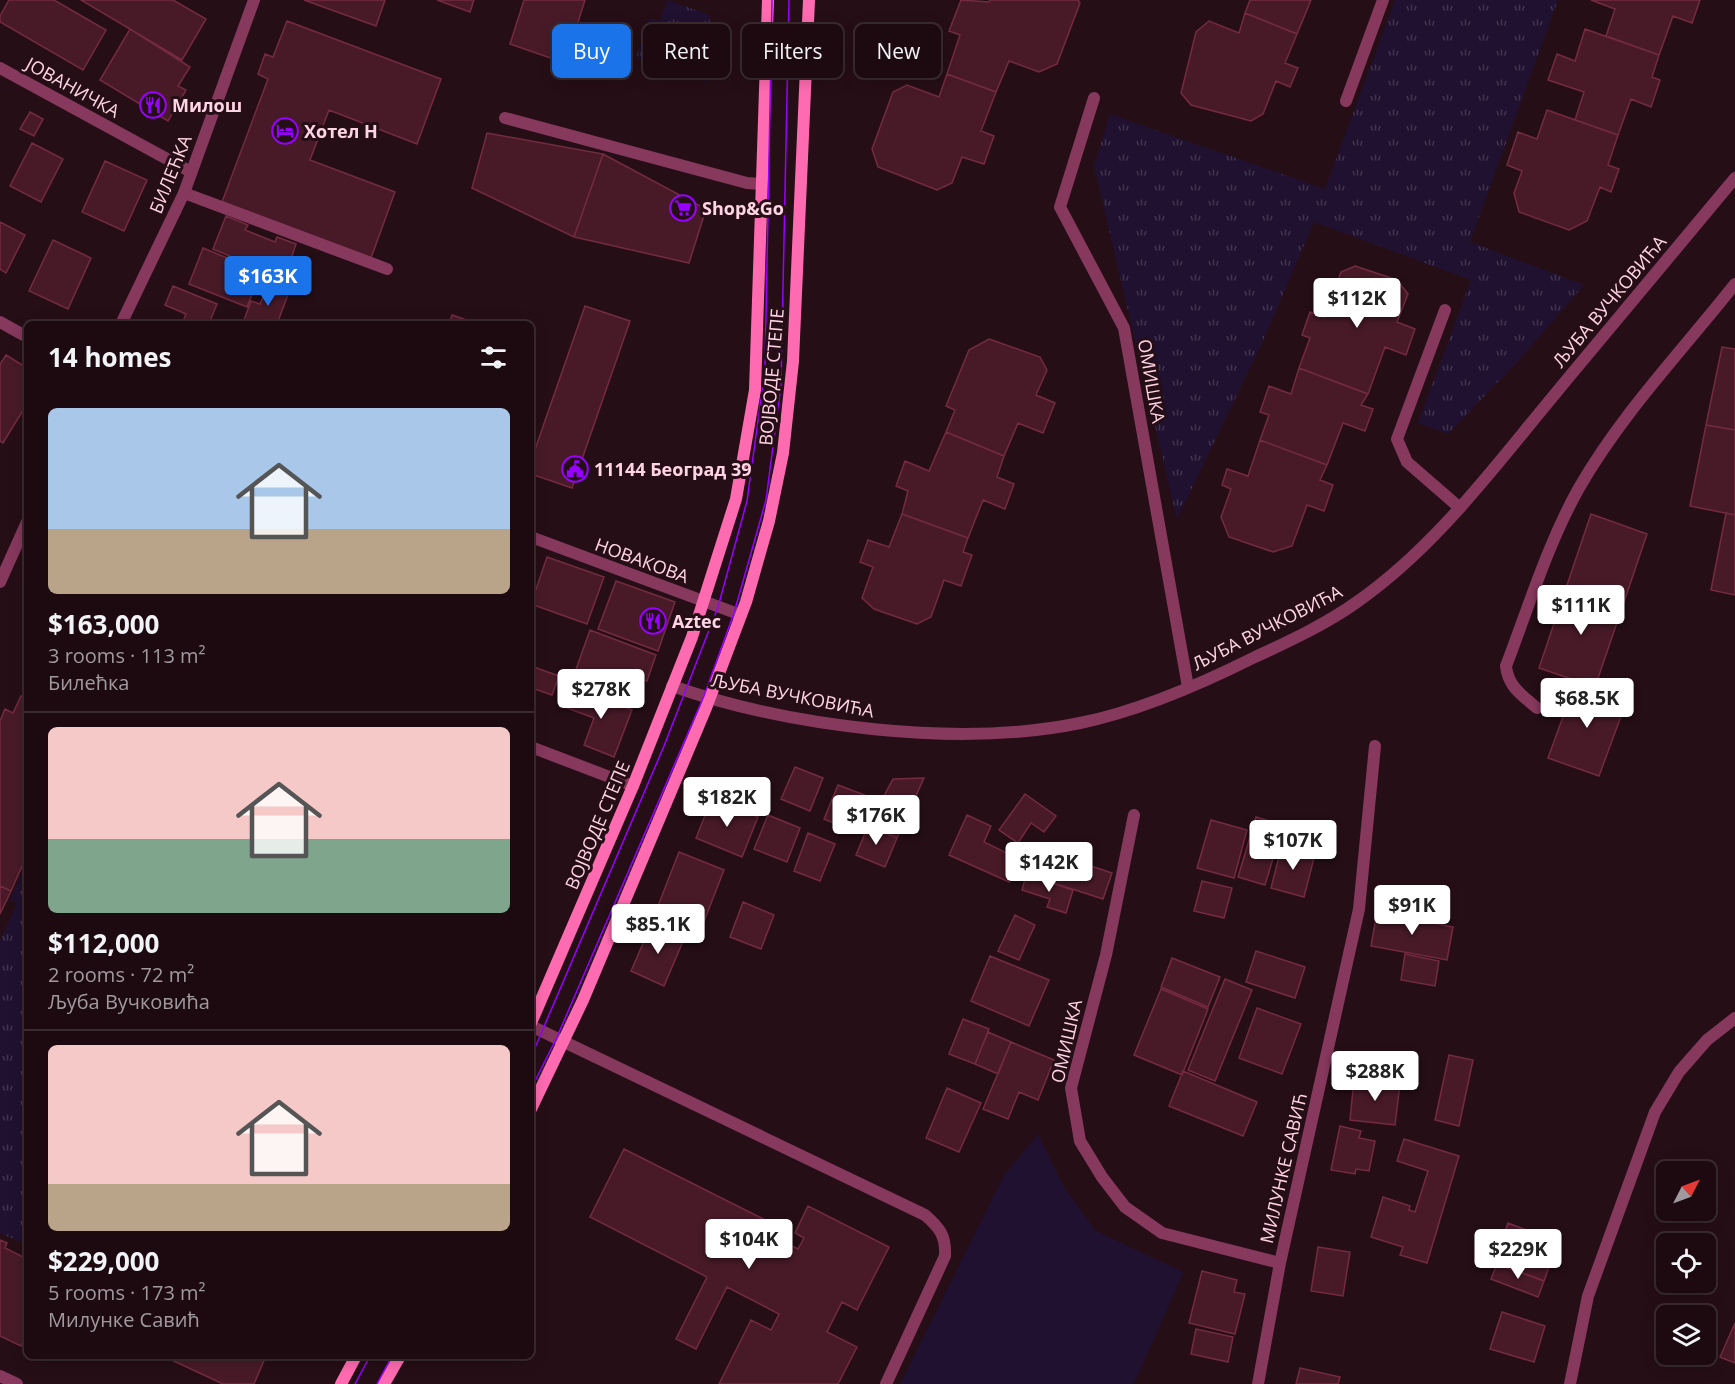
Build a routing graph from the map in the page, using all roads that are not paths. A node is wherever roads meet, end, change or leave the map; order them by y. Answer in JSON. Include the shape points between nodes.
{"nodes":[{"id":1,"x":254,"y":0,"type":"edge"},
{"id":2,"x":768,"y":0,"type":"edge"},
{"id":3,"x":808,"y":0,"type":"edge"},
{"id":4,"x":1383,"y":0,"type":"edge"},
{"id":5,"x":0,"y":68,"type":"edge"},
{"id":6,"x":1094,"y":98,"type":"dead end"},
{"id":7,"x":1346,"y":101,"type":"dead end"},
{"id":8,"x":505,"y":118,"type":"dead end"},
{"id":9,"x":191,"y":172,"type":"junction"},
{"id":10,"x":1735,"y":178,"type":"edge"},
{"id":11,"x":761,"y":184,"type":"junction"},
{"id":12,"x":184,"y":193,"type":"junction"},
{"id":13,"x":387,"y":269,"type":"dead end"},
{"id":14,"x":1735,"y":284,"type":"edge"},
{"id":15,"x":1445,"y":310,"type":"dead end"},
{"id":16,"x":122,"y":321,"type":"edge"},
{"id":17,"x":0,"y":322,"type":"edge"},
{"id":18,"x":24,"y":335,"type":"edge"},
{"id":19,"x":1460,"y":508,"type":"junction"},
{"id":20,"x":534,"y":538,"type":"edge"},
{"id":21,"x":22,"y":548,"type":"edge"},
{"id":22,"x":0,"y":582,"type":"edge"},
{"id":23,"x":704,"y":601,"type":"junction"},
{"id":24,"x":741,"y":615,"type":"junction"},
{"id":25,"x":672,"y":686,"type":"junction"},
{"id":26,"x":1188,"y":687,"type":"junction"},
{"id":27,"x":710,"y":698,"type":"junction"},
{"id":28,"x":1537,"y":708,"type":"dead end"},
{"id":29,"x":1375,"y":746,"type":"dead end"},
{"id":30,"x":534,"y":748,"type":"edge"},
{"id":31,"x":633,"y":786,"type":"junction"},
{"id":32,"x":1134,"y":815,"type":"dead end"},
{"id":33,"x":534,"y":1017,"type":"edge"},
{"id":34,"x":1735,"y":1018,"type":"edge"},
{"id":35,"x":534,"y":1026,"type":"edge"},
{"id":36,"x":564,"y":1041,"type":"junction"},
{"id":37,"x":534,"y":1103,"type":"edge"},
{"id":38,"x":1280,"y":1263,"type":"junction"},
{"id":39,"x":354,"y":1359,"type":"edge"},
{"id":40,"x":398,"y":1359,"type":"edge"},
{"id":41,"x":0,"y":1376,"type":"edge"},
{"id":42,"x":17,"y":1384,"type":"edge"},
{"id":43,"x":341,"y":1384,"type":"edge"},
{"id":44,"x":384,"y":1384,"type":"edge"},
{"id":45,"x":886,"y":1384,"type":"edge"},
{"id":46,"x":1258,"y":1384,"type":"edge"},
{"id":47,"x":1570,"y":1384,"type":"edge"}],
"edges":[{"from":1,"to":9,"type":"street","name":"БИЛЕЋКА"},
{"from":2,"to":11,"type":"main road","name":"ВОЈВОДЕ СТЕПЕ"},
{"from":3,"to":24,"type":"main road","name":"ВОЈВОДЕ СТЕПЕ","via":[[793,361],[783,453],[769,521]]},
{"from":4,"to":7,"type":"street"},
{"from":5,"to":9,"type":"street","name":"ЈОВАНИЧКА"},
{"from":6,"to":26,"type":"street","name":"ОМИШКА","via":[[1060,207],[1124,328]]},
{"from":8,"to":11,"type":"street"},
{"from":9,"to":12,"type":"street","name":"БИЛЕЋКА"},
{"from":10,"to":19,"type":"street","name":"ЉУБА ВУЧКОВИЋА"},
{"from":11,"to":23,"type":"main road","name":"ВОЈВОДЕ СТЕПЕ","via":[[754,390],[736,499]]},
{"from":12,"to":13,"type":"street"},
{"from":12,"to":16,"type":"street","name":"БИЛЕЋКА"},
{"from":14,"to":28,"type":"street","via":[[1637,402],[1562,519],[1506,666],[1514,688]]},
{"from":15,"to":19,"type":"street","via":[[1397,439],[1407,462]]},
{"from":17,"to":18,"type":"street"},
{"from":19,"to":26,"type":"street","name":"ЉУБА ВУЧКОВИЋА","via":[[1358,602],[1272,649]]},
{"from":20,"to":23,"type":"street","name":"НОВАКОВА"},
{"from":21,"to":22,"type":"street"},
{"from":23,"to":24,"type":"street","name":"НОВАКОВА"},
{"from":23,"to":25,"type":"main road","name":"ВОЈВОДЕ СТЕПЕ"},
{"from":24,"to":27,"type":"main road","name":"ВОЈВОДЕ СТЕПЕ"},
{"from":25,"to":27,"type":"street","name":"ЉУБА ВУЧКОВИЋА"},
{"from":25,"to":31,"type":"main road","name":"ВОЈВОДЕ СТЕПЕ"},
{"from":26,"to":27,"type":"street","name":"ЉУБА ВУЧКОВИЋА","via":[[1080,723],[964,734],[869,729]]},
{"from":27,"to":36,"type":"main road","name":"ВОЈВОДЕ СТЕПЕ"},
{"from":29,"to":38,"type":"street","name":"МИЛУНКЕ САВИЋ","via":[[1359,909]]},
{"from":30,"to":31,"type":"street"},
{"from":31,"to":33,"type":"main road","name":"ВОЈВОДЕ СТЕПЕ"},
{"from":32,"to":38,"type":"street","name":"ОМИШКА","via":[[1106,955],[1071,1088],[1080,1141],[1125,1207],[1162,1233]]},
{"from":34,"to":47,"type":"street","via":[[1707,1040],[1679,1072],[1655,1112],[1588,1296]]},
{"from":35,"to":36,"type":"street","name":"ВОЈВОДЕ СТЕПЕ"},
{"from":36,"to":37,"type":"main road","name":"ВОЈВОДЕ СТЕПЕ"},
{"from":36,"to":45,"type":"street","via":[[925,1215],[941,1230],[946,1241],[945,1256]]},
{"from":38,"to":46,"type":"street","name":"МИЛУНКЕ САВИЋ"},
{"from":39,"to":43,"type":"main road"},
{"from":40,"to":44,"type":"main road"},
{"from":41,"to":42,"type":"street"}]}
